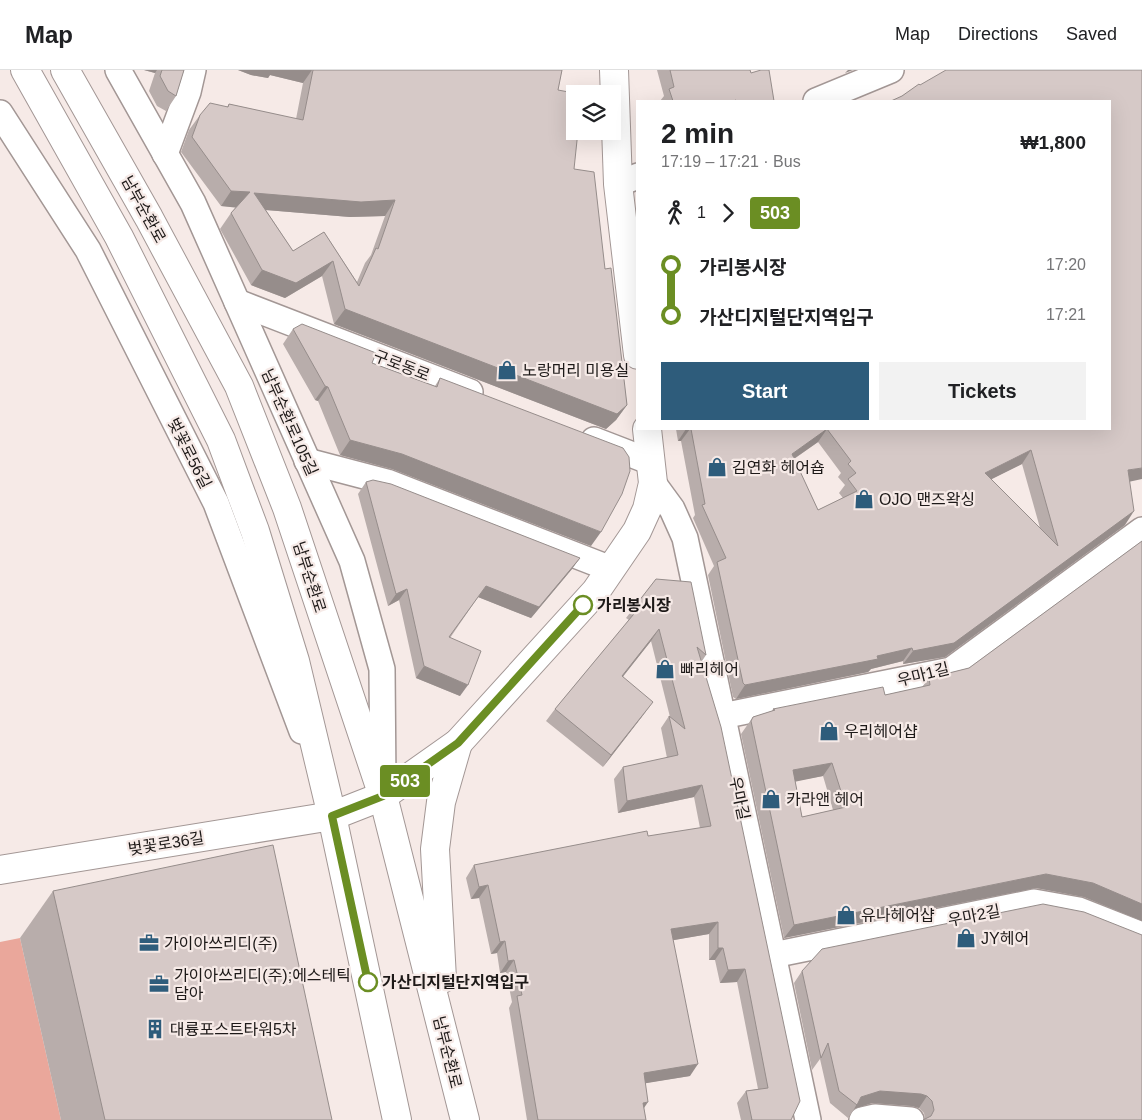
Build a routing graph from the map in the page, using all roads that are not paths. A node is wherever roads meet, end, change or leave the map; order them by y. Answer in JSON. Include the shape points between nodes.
{"nodes":[{"id":1,"x":25,"y":70,"type":"edge"},
{"id":2,"x":65,"y":70,"type":"edge"},
{"id":3,"x":118,"y":70,"type":"edge"},
{"id":4,"x":192,"y":70,"type":"edge"},
{"id":5,"x":614,"y":70,"type":"edge"},
{"id":6,"x":891,"y":70,"type":"edge"},
{"id":7,"x":818,"y":100,"type":"edge"},
{"id":8,"x":1,"y":117,"type":"edge"},
{"id":9,"x":165,"y":154,"type":"junction"},
{"id":10,"x":628,"y":180,"type":"edge"},
{"id":11,"x":237,"y":302,"type":"junction"},
{"id":12,"x":636,"y":320,"type":"edge"},
{"id":13,"x":490,"y":400,"type":"edge"},
{"id":14,"x":647,"y":430,"type":"edge"},
{"id":15,"x":571,"y":431,"type":"edge"},
{"id":16,"x":308,"y":461,"type":"junction"},
{"id":17,"x":652,"y":473,"type":"junction"},
{"id":18,"x":1142,"y":530,"type":"edge"},
{"id":19,"x":611,"y":569,"type":"junction"},
{"id":20,"x":722,"y":716,"type":"junction"},
{"id":21,"x":458,"y":743,"type":"junction"},
{"id":22,"x":383,"y":796,"type":"junction"},
{"id":23,"x":332,"y":816,"type":"junction"},
{"id":24,"x":0,"y":870,"type":"edge"},
{"id":25,"x":1142,"y":935,"type":"edge"},
{"id":26,"x":773,"y":955,"type":"junction"},
{"id":27,"x":446,"y":1046,"type":"junction"},
{"id":28,"x":397,"y":1120,"type":"edge"},
{"id":29,"x":465,"y":1120,"type":"edge"},
{"id":30,"x":808,"y":1120,"type":"edge"},
{"id":31,"x":862,"y":1120,"type":"edge"},
{"id":32,"x":911,"y":1120,"type":"edge"}],
"edges":[{"from":1,"to":23,"type":"main road","via":[[119,237],[220,440],[255,531],[292,652]]},
{"from":2,"to":22,"type":"main road","name":"남부순환로","via":[[239,386],[287,508]]},
{"from":3,"to":9,"type":"street","name":"남부순환로105길"},
{"from":4,"to":9,"type":"street","via":[[188,92]]},
{"from":5,"to":10,"type":"main road"},
{"from":6,"to":7,"type":"street"},
{"from":8,"to":23,"type":"street","name":"벚꽃로56길","via":[[88,250],[216,503]]},
{"from":9,"to":11,"type":"street","name":"남부순환로105길","via":[[193,203]]},
{"from":10,"to":12,"type":"main road"},
{"from":11,"to":13,"type":"street","name":"구로동로"},
{"from":11,"to":16,"type":"street","name":"남부순환로105길"},
{"from":14,"to":17,"type":"main road"},
{"from":15,"to":17,"type":"street"},
{"from":16,"to":19,"type":"street","via":[[387,482]]},
{"from":16,"to":22,"type":"street","name":"남부순환로105길","via":[[352,561],[382,669]]},
{"from":17,"to":19,"type":"main road","via":[[647,509],[637,531]]},
{"from":17,"to":20,"type":"street","name":"우마길","via":[[685,538]]},
{"from":18,"to":20,"type":"street","name":"우마1길","via":[[951,670]]},
{"from":19,"to":21,"type":"main road","via":[[596,591]]},
{"from":20,"to":26,"type":"street","name":"우마길"},
{"from":21,"to":22,"type":"main road"},
{"from":21,"to":27,"type":"main road","via":[[441,802],[435,849]]},
{"from":22,"to":23,"type":"main road"},
{"from":22,"to":27,"type":"main road","name":"남부순환로"},
{"from":23,"to":24,"type":"main road","name":"벚꽃로36길"},
{"from":23,"to":28,"type":"main road"},
{"from":25,"to":26,"type":"street","name":"우마2길","via":[[1080,910],[1034,902]]},
{"from":26,"to":30,"type":"street","name":"우마길"},
{"from":27,"to":29,"type":"main road","name":"남부순환로"},
{"from":31,"to":32,"type":"street","via":[[876,1116]]}]}
